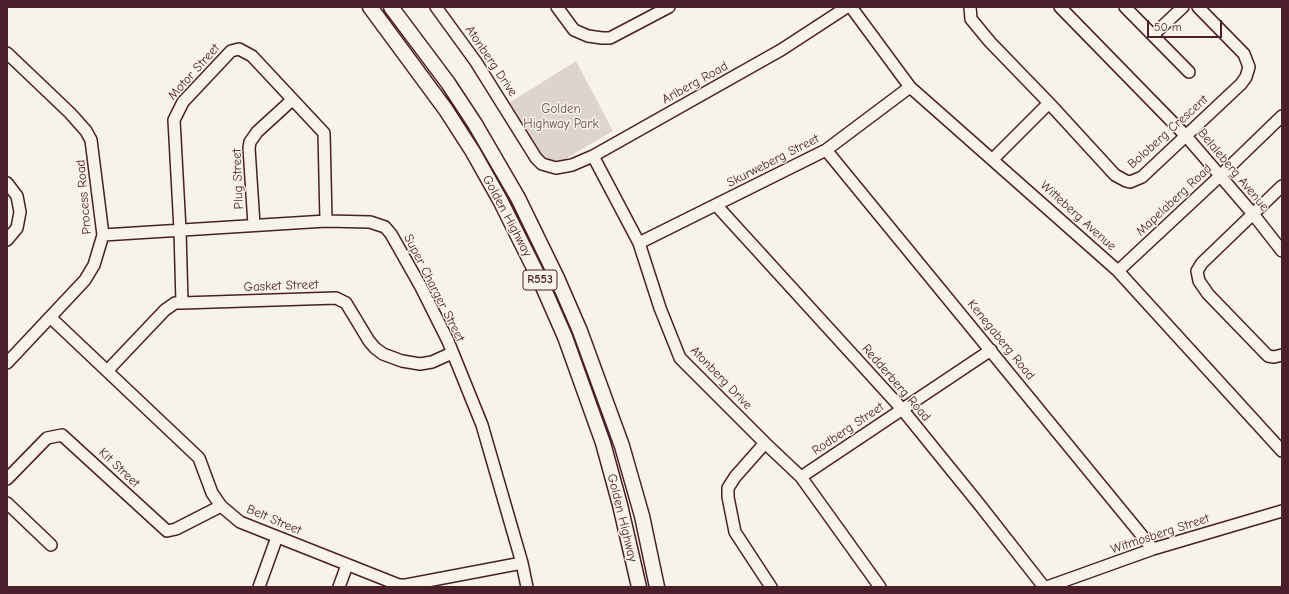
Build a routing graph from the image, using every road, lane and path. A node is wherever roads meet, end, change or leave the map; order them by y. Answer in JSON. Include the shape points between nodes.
{"nodes":[{"id":1,"x":370,"y":7,"type":"edge"},
{"id":2,"x":391,"y":7,"type":"edge"},
{"id":3,"x":436,"y":7,"type":"edge"},
{"id":4,"x":557,"y":7,"type":"edge"},
{"id":5,"x":669,"y":7,"type":"edge"},
{"id":6,"x":847,"y":7,"type":"edge"},
{"id":7,"x":852,"y":7,"type":"edge"},
{"id":8,"x":970,"y":7,"type":"edge"},
{"id":9,"x":1060,"y":7,"type":"edge"},
{"id":10,"x":1125,"y":7,"type":"edge"},
{"id":11,"x":1183,"y":7,"type":"edge"},
{"id":12,"x":1198,"y":7,"type":"edge"},
{"id":13,"x":1153,"y":35,"type":"junction"},
{"id":14,"x":7,"y":53,"type":"edge"},
{"id":15,"x":1189,"y":72,"type":"dead end"},
{"id":16,"x":910,"y":87,"type":"junction"},
{"id":17,"x":292,"y":100,"type":"junction"},
{"id":18,"x":1049,"y":103,"type":"junction"},
{"id":19,"x":1282,"y":116,"type":"edge"},
{"id":20,"x":1186,"y":136,"type":"junction"},
{"id":21,"x":826,"y":150,"type":"junction"},
{"id":22,"x":593,"y":156,"type":"junction"},
{"id":23,"x":993,"y":159,"type":"junction"},
{"id":24,"x":551,"y":168,"type":"joint"},
{"id":25,"x":1221,"y":175,"type":"junction"},
{"id":26,"x":7,"y":183,"type":"edge"},
{"id":27,"x":1282,"y":186,"type":"edge"},
{"id":28,"x":717,"y":206,"type":"junction"},
{"id":29,"x":1253,"y":214,"type":"junction"},
{"id":30,"x":326,"y":221,"type":"junction"},
{"id":31,"x":254,"y":226,"type":"junction"},
{"id":32,"x":180,"y":230,"type":"junction"},
{"id":33,"x":103,"y":235,"type":"junction"},
{"id":34,"x":7,"y":240,"type":"edge"},
{"id":35,"x":639,"y":243,"type":"junction"},
{"id":36,"x":1282,"y":251,"type":"edge"},
{"id":37,"x":1118,"y":270,"type":"junction"},
{"id":38,"x":182,"y":303,"type":"junction"},
{"id":39,"x":50,"y":317,"type":"junction"},
{"id":40,"x":991,"y":350,"type":"junction"},
{"id":41,"x":452,"y":353,"type":"junction"},
{"id":42,"x":1282,"y":355,"type":"edge"},
{"id":43,"x":7,"y":363,"type":"edge"},
{"id":44,"x":108,"y":370,"type":"junction"},
{"id":45,"x":902,"y":409,"type":"junction"},
{"id":46,"x":765,"y":443,"type":"junction"},
{"id":47,"x":1282,"y":451,"type":"edge"},
{"id":48,"x":801,"y":477,"type":"junction"},
{"id":49,"x":7,"y":480,"type":"edge"},
{"id":50,"x":7,"y":503,"type":"edge"},
{"id":51,"x":221,"y":506,"type":"junction"},
{"id":52,"x":1282,"y":511,"type":"edge"},
{"id":53,"x":277,"y":537,"type":"junction"},
{"id":54,"x":51,"y":545,"type":"dead end"},
{"id":55,"x":1153,"y":549,"type":"junction"},
{"id":56,"x":522,"y":563,"type":"junction"},
{"id":57,"x":347,"y":565,"type":"junction"},
{"id":58,"x":259,"y":587,"type":"edge"},
{"id":59,"x":339,"y":587,"type":"edge"},
{"id":60,"x":527,"y":587,"type":"edge"},
{"id":61,"x":639,"y":587,"type":"edge"},
{"id":62,"x":657,"y":587,"type":"edge"},
{"id":63,"x":771,"y":587,"type":"edge"},
{"id":64,"x":880,"y":587,"type":"edge"},
{"id":65,"x":1044,"y":587,"type":"edge"},
{"id":66,"x":1048,"y":587,"type":"edge"}],
"edges":[{"from":1,"to":61,"type":"main road","name":"Golden Highway","number":"R553","via":[[446,110],[473,152],[540,280],[565,337],[603,443]]},
{"from":2,"to":62,"type":"main road","name":"Golden Highway","number":"R553","via":[[448,83],[479,130],[518,198],[557,278],[580,331],[622,446],[642,516]]},
{"from":3,"to":24,"type":"street","name":"Atonberg Drive","via":[[476,62],[536,158]]},
{"from":4,"to":5,"type":"street","via":[[571,27],[588,36],[610,38]]},
{"from":6,"to":22,"type":"street","name":"Arlberg Road","via":[[781,50]]},
{"from":7,"to":16,"type":"street","name":"Witteberg Avenue"},
{"from":8,"to":18,"type":"street","name":"Boloberg Crescent","via":[[974,24]]},
{"from":9,"to":20,"type":"street","name":"Belaleberg Avenue"},
{"from":10,"to":13,"type":"street"},
{"from":11,"to":13,"type":"street"},
{"from":12,"to":20,"type":"street","name":"Boloberg Crescent","via":[[1244,54],[1248,71],[1242,84]]},
{"from":13,"to":15,"type":"street"},
{"from":14,"to":33,"type":"street","name":"Process Road","via":[[86,130],[91,140]]},
{"from":16,"to":21,"type":"street","name":"Skurweberg Street"},
{"from":16,"to":23,"type":"street","name":"Witteberg Avenue"},
{"from":17,"to":30,"type":"street","name":"Motor Street","via":[[324,133]]},
{"from":17,"to":31,"type":"street","name":"Plug Street","via":[[250,142]]},
{"from":17,"to":32,"type":"street","name":"Motor Street","via":[[252,56],[243,50],[235,49],[227,54],[184,102],[173,126]]},
{"from":18,"to":20,"type":"street","name":"Boloberg Crescent","via":[[1115,176],[1126,182],[1134,182],[1142,177]]},
{"from":18,"to":23,"type":"street"},
{"from":19,"to":25,"type":"street","name":"Mapelaberg Road"},
{"from":20,"to":25,"type":"street","name":"Belaleberg Avenue"},
{"from":21,"to":28,"type":"street","name":"Skurweberg Street"},
{"from":21,"to":40,"type":"street","name":"Kenegaberg Road"},
{"from":22,"to":24,"type":"street","name":"Arlberg Road","via":[[562,168]]},
{"from":22,"to":35,"type":"street","name":"Atonberg Drive"},
{"from":23,"to":37,"type":"street","name":"Witteberg Avenue"},
{"from":25,"to":29,"type":"street","name":"Belaleberg Avenue"},
{"from":25,"to":37,"type":"street","name":"Mapelaberg Road"},
{"from":26,"to":34,"type":"street","via":[[17,196],[20,212],[17,228]]},
{"from":27,"to":29,"type":"street"},
{"from":28,"to":35,"type":"street","name":"Skurweberg Street"},
{"from":28,"to":45,"type":"street","name":"Redderberg Road"},
{"from":29,"to":36,"type":"street","name":"Belaleberg Avenue"},
{"from":29,"to":42,"type":"street","via":[[1202,263],[1197,271],[1208,294],[1268,356]]},
{"from":30,"to":31,"type":"street","name":"Super Charger Street"},
{"from":30,"to":41,"type":"street","name":"Super Charger Street","via":[[370,222],[388,230],[421,288]]},
{"from":31,"to":32,"type":"street","name":"Super Charger Street"},
{"from":32,"to":33,"type":"street","name":"Super Charger Street"},
{"from":32,"to":38,"type":"street","name":"Motor Street"},
{"from":33,"to":39,"type":"street","name":"Process Road","via":[[90,273]]},
{"from":35,"to":46,"type":"street","name":"Atonberg Drive","via":[[660,308],[680,358]]},
{"from":37,"to":47,"type":"street","name":"Witteberg Avenue"},
{"from":38,"to":41,"type":"street","name":"Gasket Street","via":[[336,298],[346,304],[369,342],[383,354],[420,364],[432,362]]},
{"from":38,"to":44,"type":"street","name":"Gasket Street","via":[[170,306],[162,312]]},
{"from":39,"to":43,"type":"street","name":"Process Road"},
{"from":39,"to":44,"type":"street","name":"Belt Street"},
{"from":40,"to":45,"type":"street","name":"Rodberg Street"},
{"from":40,"to":55,"type":"street","name":"Kenegaberg Road"},
{"from":41,"to":56,"type":"street","name":"Super Charger Street","via":[[482,425]]},
{"from":44,"to":51,"type":"street","name":"Belt Street","via":[[199,458],[212,493]]},
{"from":45,"to":48,"type":"street","name":"Rodberg Street"},
{"from":45,"to":65,"type":"street","name":"Redderberg Road"},
{"from":46,"to":48,"type":"street","name":"Atonberg Drive"},
{"from":46,"to":63,"type":"street","via":[[735,477],[728,488],[728,498],[734,532]]},
{"from":48,"to":64,"type":"street","name":"Atonberg Drive"},
{"from":49,"to":51,"type":"street","name":"Kit Street","via":[[46,438],[62,435],[167,531]]},
{"from":50,"to":54,"type":"street"},
{"from":51,"to":53,"type":"street","name":"Belt Street","via":[[240,522]]},
{"from":52,"to":55,"type":"street","name":"Witmosberg Street"},
{"from":53,"to":57,"type":"street","name":"Belt Street"},
{"from":53,"to":58,"type":"street"},
{"from":55,"to":66,"type":"street","name":"Witmosberg Street"},
{"from":56,"to":57,"type":"street","name":"Belt Street","via":[[406,585],[399,585]]},
{"from":56,"to":60,"type":"street","name":"Super Charger Street"},
{"from":57,"to":59,"type":"street"}]}
